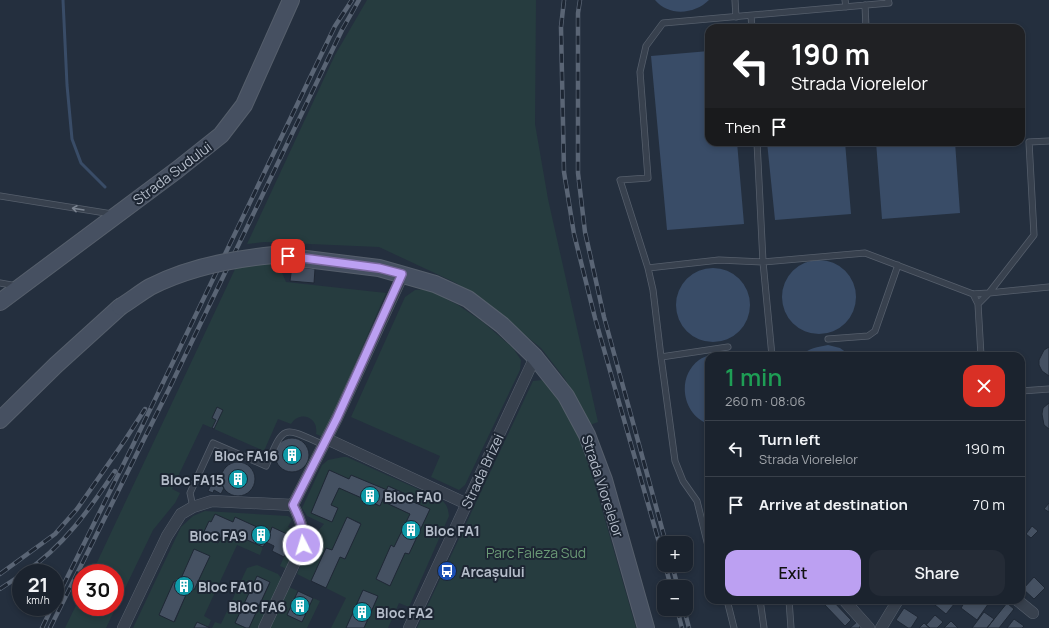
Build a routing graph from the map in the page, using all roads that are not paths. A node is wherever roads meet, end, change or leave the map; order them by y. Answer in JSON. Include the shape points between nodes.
{"nodes":[{"id":1,"x":291,"y":0,"type":"edge"},
{"id":2,"x":735,"y":0,"type":"edge"},
{"id":3,"x":845,"y":0,"type":"edge"},
{"id":4,"x":888,"y":0,"type":"edge"},
{"id":5,"x":865,"y":5,"type":"junction"},
{"id":6,"x":846,"y":7,"type":"junction"},
{"id":7,"x":751,"y":16,"type":"junction"},
{"id":8,"x":736,"y":17,"type":"junction"},
{"id":9,"x":752,"y":24,"type":"edge"},
{"id":10,"x":866,"y":24,"type":"edge"},
{"id":11,"x":1049,"y":141,"type":"edge"},
{"id":12,"x":757,"y":146,"type":"edge"},
{"id":13,"x":0,"y":196,"type":"edge"},
{"id":14,"x":117,"y":215,"type":"junction"},
{"id":15,"x":764,"y":262,"type":"junction"},
{"id":16,"x":898,"y":265,"type":"junction"},
{"id":17,"x":648,"y":268,"type":"junction"},
{"id":18,"x":402,"y":274,"type":"junction"},
{"id":19,"x":0,"y":283,"type":"edge"},
{"id":20,"x":21,"y":286,"type":"junction"},
{"id":21,"x":1049,"y":288,"type":"edge"},
{"id":22,"x":989,"y":293,"type":"junction"},
{"id":23,"x":973,"y":294,"type":"junction"},
{"id":24,"x":0,"y":302,"type":"edge"},
{"id":25,"x":978,"y":304,"type":"junction"},
{"id":26,"x":828,"y":339,"type":"dead end"},
{"id":27,"x":728,"y":347,"type":"dead end"},
{"id":28,"x":772,"y":352,"type":"edge"},
{"id":29,"x":981,"y":352,"type":"edge"},
{"id":30,"x":535,"y":357,"type":"junction"},
{"id":31,"x":661,"y":357,"type":"junction"},
{"id":32,"x":1049,"y":389,"type":"edge"},
{"id":33,"x":1025,"y":391,"type":"edge"},
{"id":34,"x":0,"y":420,"type":"edge"},
{"id":35,"x":325,"y":442,"type":"junction"},
{"id":36,"x":467,"y":504,"type":"junction"},
{"id":37,"x":293,"y":505,"type":"junction"},
{"id":38,"x":193,"y":507,"type":"junction"},
{"id":39,"x":705,"y":534,"type":"edge"},
{"id":40,"x":728,"y":604,"type":"edge"},
{"id":41,"x":761,"y":604,"type":"edge"},
{"id":42,"x":789,"y":604,"type":"edge"},
{"id":43,"x":848,"y":604,"type":"edge"},
{"id":44,"x":896,"y":604,"type":"edge"},
{"id":45,"x":1022,"y":604,"type":"edge"},
{"id":46,"x":1033,"y":613,"type":"dead end"},
{"id":47,"x":123,"y":628,"type":"edge"},
{"id":48,"x":264,"y":628,"type":"edge"},
{"id":49,"x":409,"y":628,"type":"edge"},
{"id":50,"x":646,"y":628,"type":"edge"},
{"id":51,"x":734,"y":628,"type":"edge"},
{"id":52,"x":764,"y":628,"type":"edge"},
{"id":53,"x":791,"y":628,"type":"edge"},
{"id":54,"x":869,"y":628,"type":"edge"},
{"id":55,"x":881,"y":628,"type":"edge"}],
"edges":[{"from":1,"to":14,"type":"street","name":"Strada Sudului","via":[[244,106],[221,135]]},
{"from":2,"to":8,"type":"lane"},
{"from":3,"to":6,"type":"lane"},
{"from":4,"to":5,"type":"lane","via":[[889,3]]},
{"from":5,"to":6,"type":"lane"},
{"from":5,"to":10,"type":"lane"},
{"from":6,"to":7,"type":"lane"},
{"from":7,"to":8,"type":"lane"},
{"from":7,"to":9,"type":"lane"},
{"from":8,"to":17,"type":"lane","via":[[663,23],[646,46],[640,72],[648,178],[620,180]]},
{"from":11,"to":22,"type":"lane","via":[[1029,142],[1034,236]]},
{"from":12,"to":15,"type":"lane"},
{"from":14,"to":13,"type":"lane","one_way":true},
{"from":14,"to":20,"type":"street","name":"Strada Sudului"},
{"from":15,"to":16,"type":"lane","via":[[865,253]]},
{"from":15,"to":17,"type":"lane","via":[[719,260]]},
{"from":15,"to":28,"type":"lane"},
{"from":16,"to":23,"type":"lane"},
{"from":16,"to":26,"type":"lane","via":[[875,331],[868,336]]},
{"from":17,"to":31,"type":"lane"},
{"from":18,"to":30,"type":"street","name":"Strada Viorelelor","via":[[435,284],[468,299],[502,325]]},
{"from":18,"to":34,"type":"street","name":"Strada Viorelelor","bridge":true,"via":[[379,268],[274,255],[239,258],[178,275],[150,287],[120,307]]},
{"from":18,"to":35,"type":"street"},
{"from":19,"to":20,"type":"lane"},
{"from":20,"to":24,"type":"street","name":"Strada Sudului"},
{"from":21,"to":22,"type":"lane"},
{"from":22,"to":23,"type":"lane"},
{"from":22,"to":25,"type":"lane"},
{"from":23,"to":25,"type":"lane"},
{"from":25,"to":29,"type":"lane"},
{"from":27,"to":31,"type":"lane"},
{"from":30,"to":36,"type":"street","name":"Strada Brizei"},
{"from":30,"to":50,"type":"street","name":"Strada Viorelelor","via":[[566,396],[587,434],[604,480]]},
{"from":31,"to":39,"type":"lane","via":[[675,461],[683,481],[697,501]]},
{"from":32,"to":33,"type":"lane"},
{"from":35,"to":36,"type":"street"},
{"from":35,"to":37,"type":"street"},
{"from":35,"to":38,"type":"lane","via":[[293,431],[284,432],[266,466],[213,443],[190,493]]},
{"from":36,"to":49,"type":"street","name":"Strada Brizei"},
{"from":37,"to":38,"type":"street","via":[[212,501]]},
{"from":37,"to":48,"type":"street","via":[[304,532],[303,545]]},
{"from":38,"to":47,"type":"street","via":[[181,514],[173,525]]},
{"from":40,"to":51,"type":"lane"},
{"from":41,"to":52,"type":"lane"},
{"from":42,"to":53,"type":"lane"},
{"from":43,"to":54,"type":"street"},
{"from":44,"to":55,"type":"street"},
{"from":45,"to":46,"type":"street"}]}
